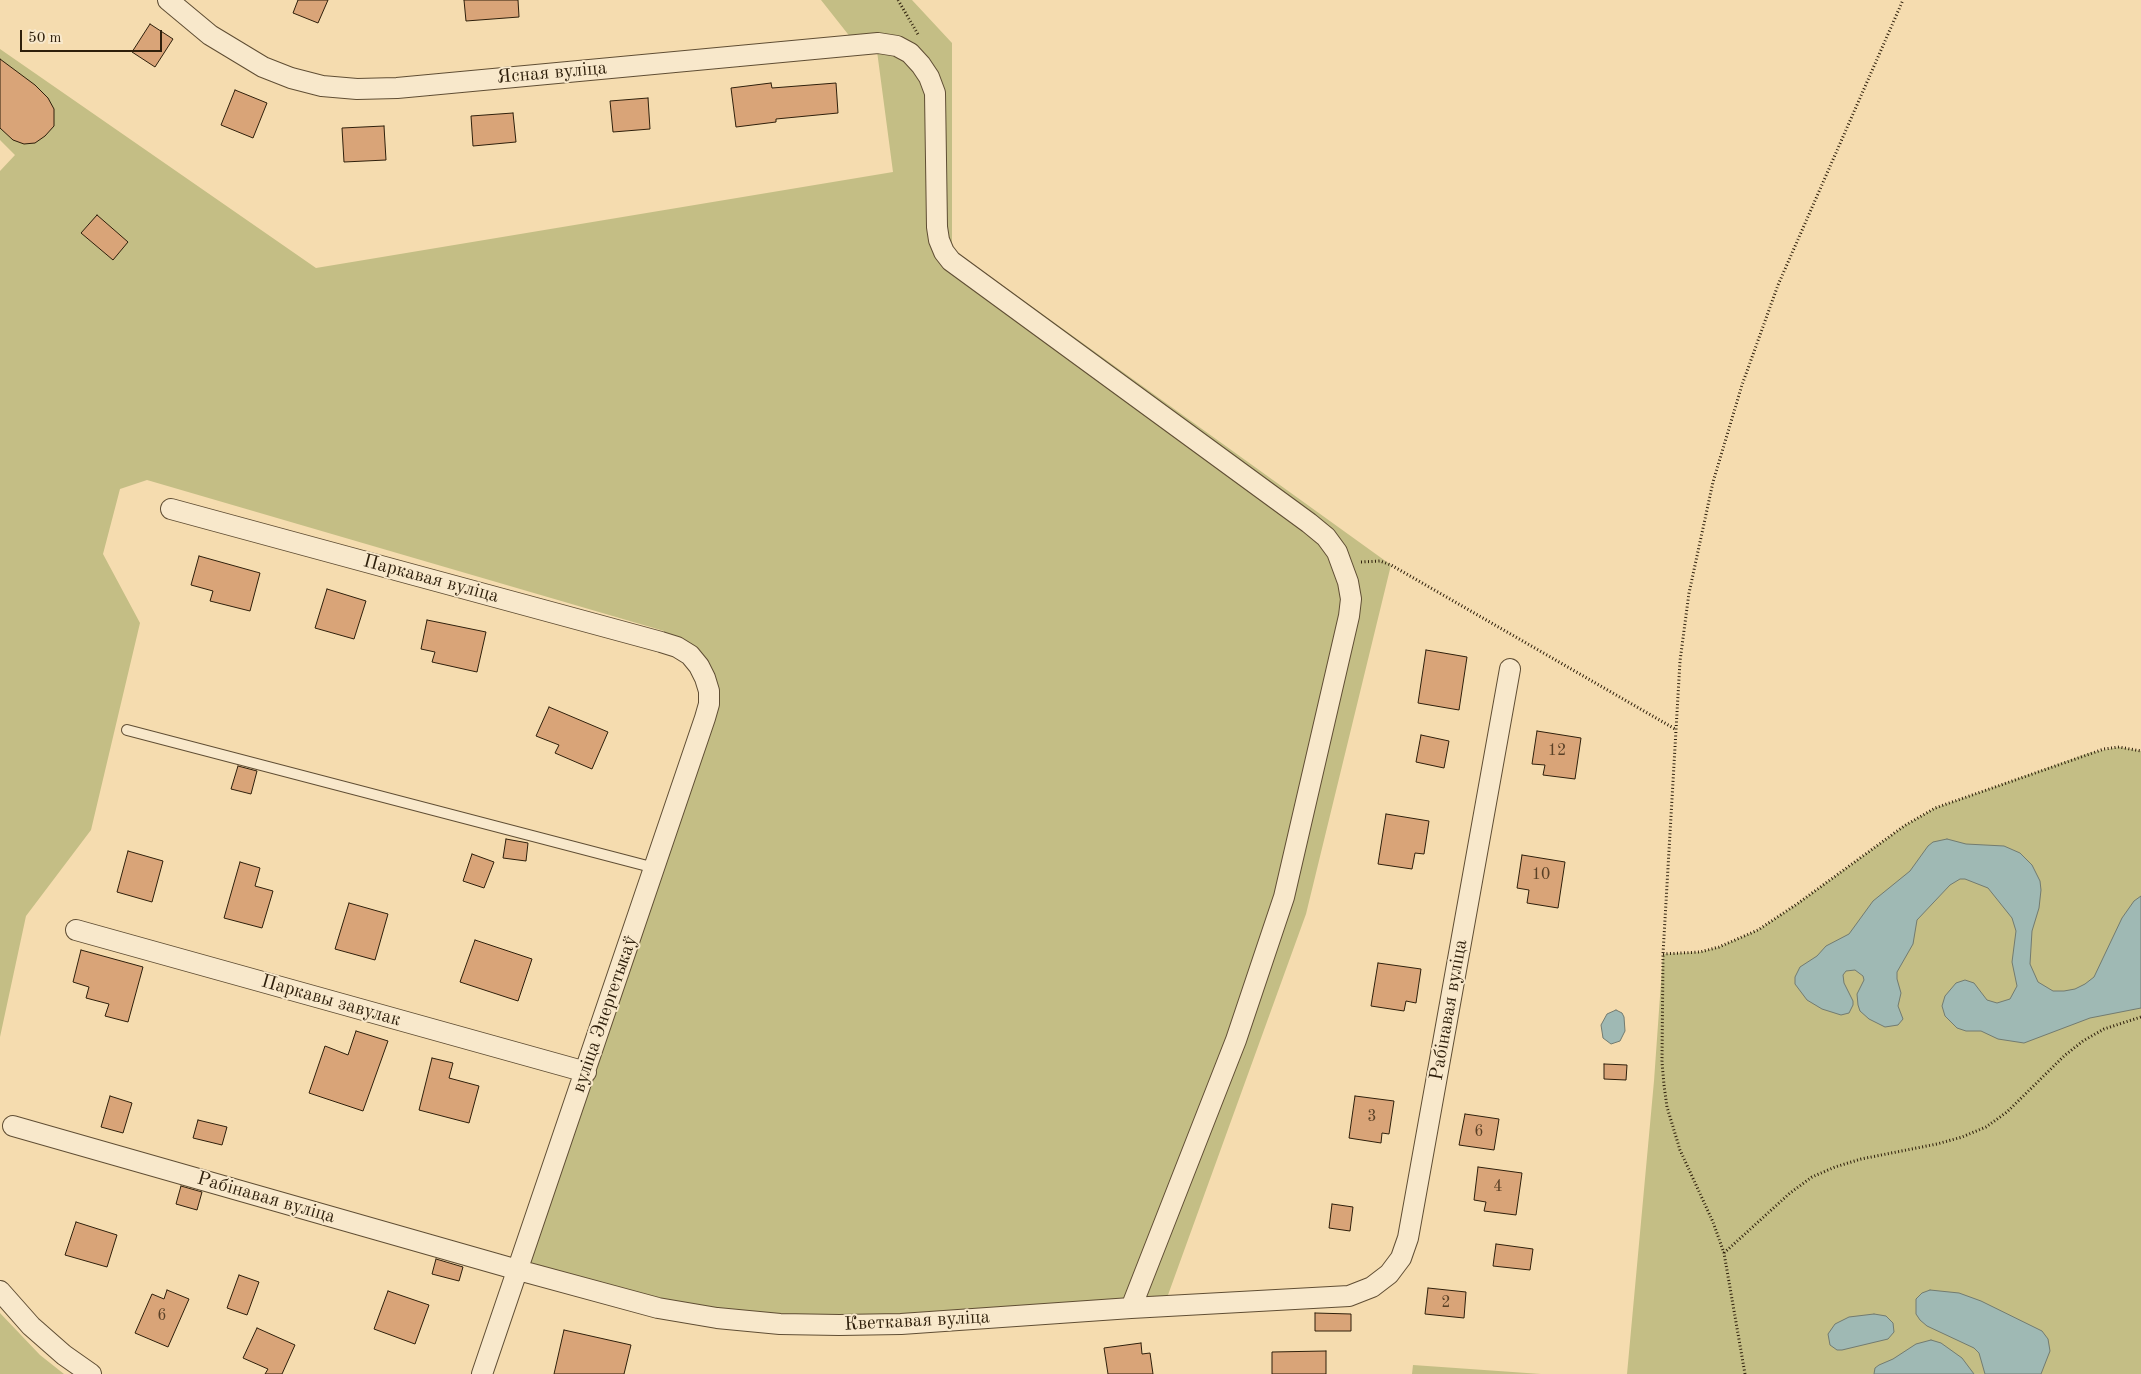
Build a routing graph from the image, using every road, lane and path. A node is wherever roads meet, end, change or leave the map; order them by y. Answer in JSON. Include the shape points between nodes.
{"nodes":[{"id":1,"x":168,"y":0,"type":"edge"},
{"id":2,"x":1902,"y":0,"type":"edge"},
{"id":3,"x":171,"y":509,"type":"dead end"},
{"id":4,"x":1344,"y":567,"type":"junction"},
{"id":5,"x":690,"y":655,"type":"joint"},
{"id":6,"x":1510,"y":669,"type":"dead end"},
{"id":7,"x":1675,"y":729,"type":"junction"},
{"id":8,"x":127,"y":730,"type":"dead end"},
{"id":9,"x":2141,"y":751,"type":"edge"},
{"id":10,"x":655,"y":868,"type":"junction"},
{"id":11,"x":76,"y":930,"type":"dead end"},
{"id":12,"x":1663,"y":954,"type":"junction"},
{"id":13,"x":2141,"y":1017,"type":"edge"},
{"id":14,"x":586,"y":1072,"type":"junction"},
{"id":15,"x":13,"y":1126,"type":"dead end"},
{"id":16,"x":1724,"y":1253,"type":"junction"},
{"id":17,"x":518,"y":1270,"type":"junction"},
{"id":18,"x":0,"y":1291,"type":"edge"},
{"id":19,"x":1322,"y":1298,"type":"joint"},
{"id":20,"x":1131,"y":1308,"type":"junction"},
{"id":21,"x":92,"y":1374,"type":"edge"},
{"id":22,"x":482,"y":1374,"type":"edge"},
{"id":23,"x":1745,"y":1374,"type":"edge"}],
"edges":[{"from":1,"to":4,"type":"street","name":"Ясная вуліца","via":[[210,35],[249,60],[291,78],[322,86],[357,89],[397,88],[878,43],[897,46],[910,53],[929,77],[935,93],[937,226],[939,240],[951,261],[1309,523],[1326,537]]},
{"from":2,"to":7,"type":"path","via":[[1778,285],[1742,385],[1713,482],[1689,592]]},
{"from":3,"to":5,"type":"street","name":"Паркавая вуліца","via":[[661,642]]},
{"from":4,"to":7,"type":"path","via":[[1368,561],[1391,565]]},
{"from":4,"to":20,"type":"street","via":[[1350,599],[1349,616],[1284,898],[1236,1040]]},
{"from":5,"to":10,"type":"street","name":"вуліца Энергетыкаў","via":[[705,678],[708,704]]},
{"from":6,"to":19,"type":"street","name":"Рабінавая вуліца","via":[[1408,1238],[1401,1258],[1389,1274],[1372,1287],[1349,1296]]},
{"from":7,"to":12,"type":"path"},
{"from":8,"to":10,"type":"lane"},
{"from":9,"to":12,"type":"path","via":[[2119,747],[2104,749],[1935,808],[1904,826],[1758,930],[1700,952]]},
{"from":10,"to":14,"type":"street","name":"вуліца Энергетыкаў"},
{"from":11,"to":14,"type":"street","name":"Паркавы завулак"},
{"from":12,"to":16,"type":"path","via":[[1662,1062],[1668,1107],[1680,1150]]},
{"from":13,"to":16,"type":"path","via":[[2104,1029],[2083,1041],[2007,1112],[1986,1126],[1962,1137],[1861,1159],[1812,1177]]},
{"from":14,"to":17,"type":"street","name":"вуліца Энергетыкаў"},
{"from":15,"to":17,"type":"street","name":"Рабінавая вуліца"},
{"from":16,"to":23,"type":"path"},
{"from":17,"to":20,"type":"street","name":"Кветкавая вуліца","via":[[658,1308],[780,1324],[901,1324]]},
{"from":17,"to":22,"type":"street","name":"вуліца Энергетыкаў"},
{"from":18,"to":21,"type":"street","via":[[31,1326]]},
{"from":19,"to":20,"type":"street","name":"Кветкавая вуліца"}]}
